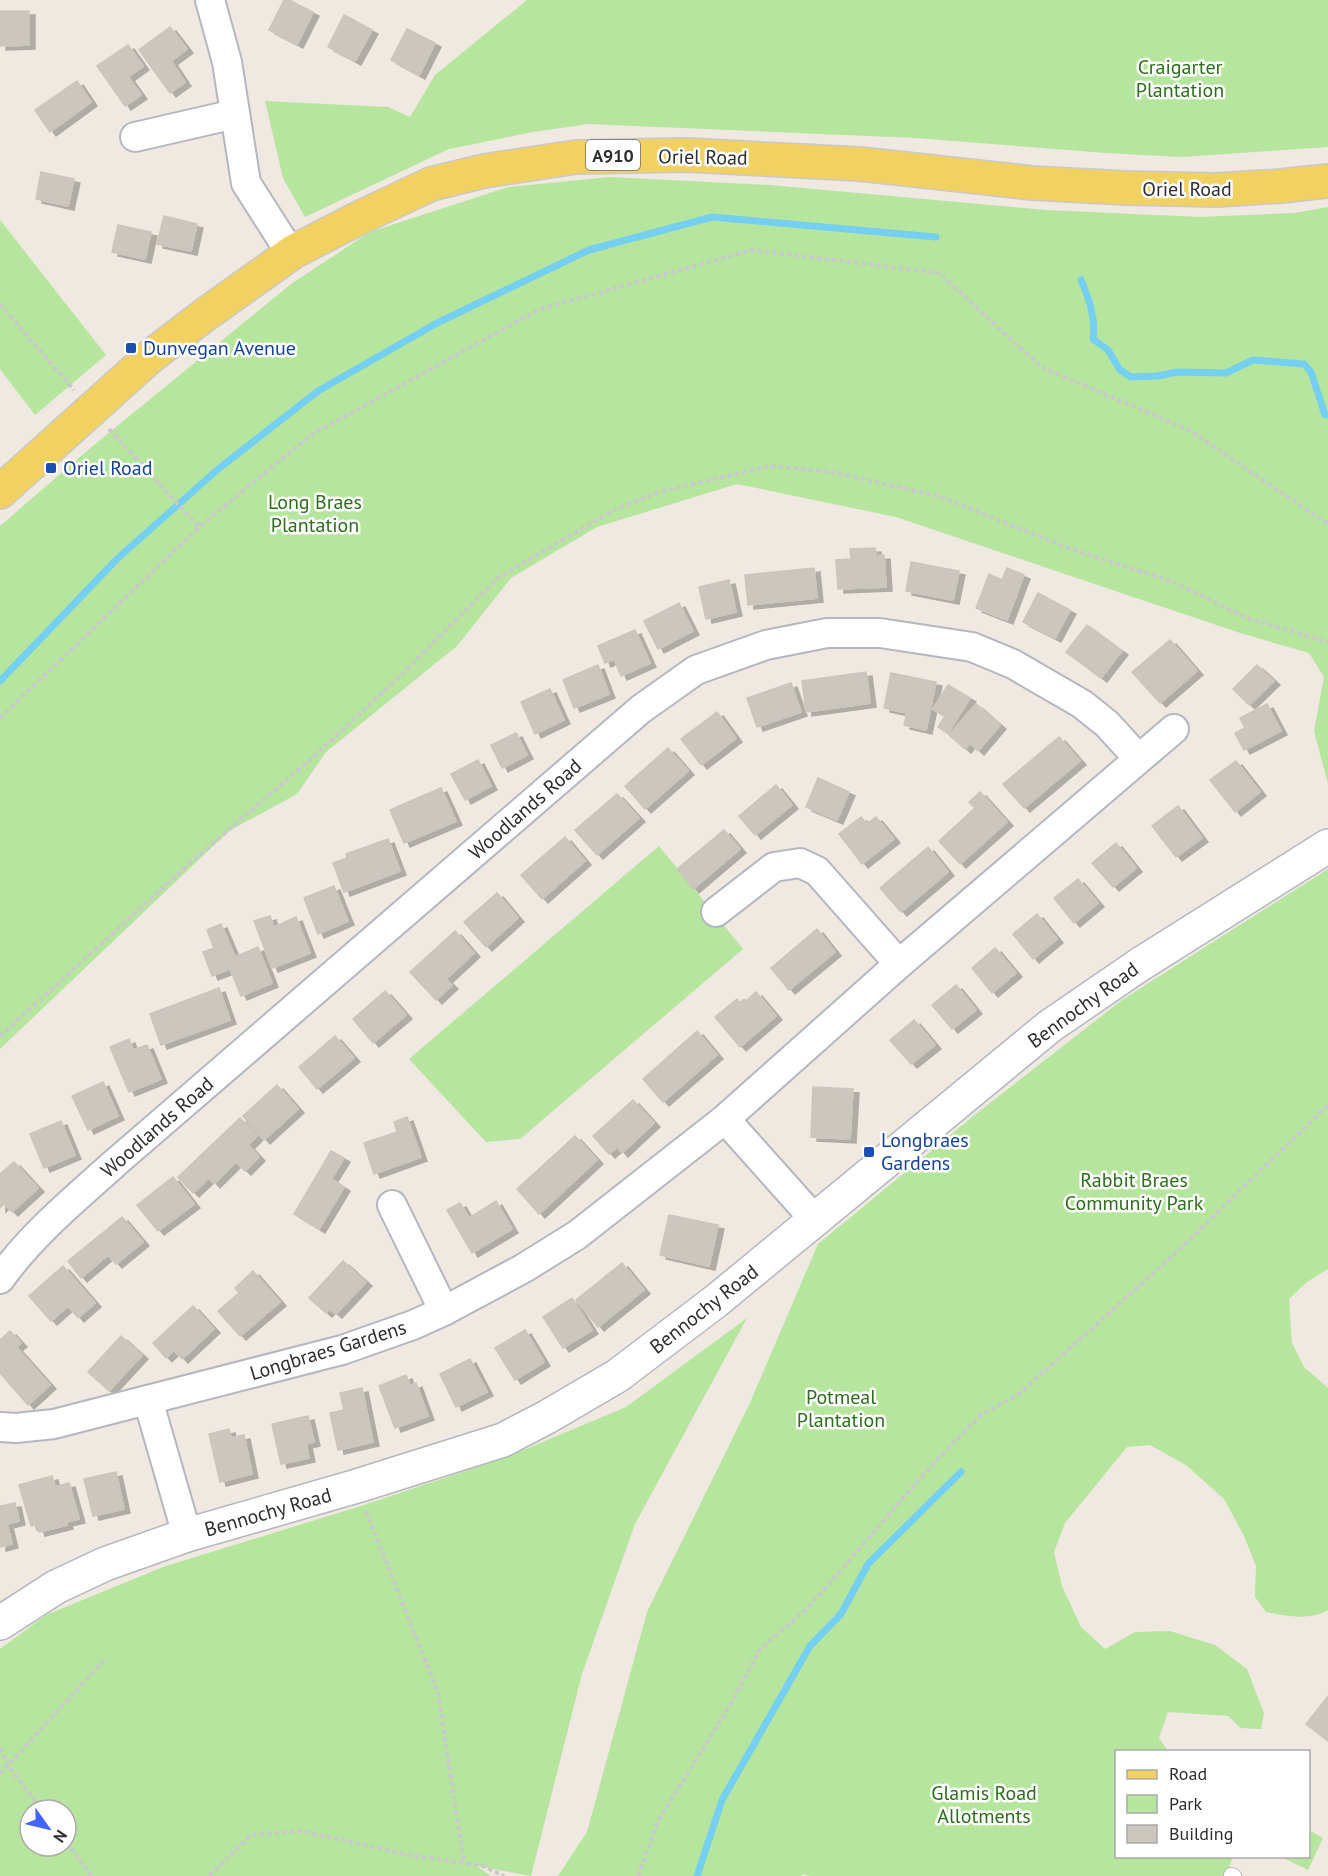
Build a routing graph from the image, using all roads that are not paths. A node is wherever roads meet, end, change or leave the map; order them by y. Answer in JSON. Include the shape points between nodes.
{"nodes":[{"id":1,"x":210,"y":0,"type":"edge"},
{"id":2,"x":235,"y":114,"type":"junction"},
{"id":3,"x":135,"y":137,"type":"dead end"},
{"id":4,"x":1328,"y":180,"type":"edge"},
{"id":5,"x":293,"y":252,"type":"junction"},
{"id":6,"x":0,"y":492,"type":"edge"},
{"id":7,"x":1174,"y":729,"type":"dead end"},
{"id":8,"x":1138,"y":758,"type":"junction"},
{"id":9,"x":1328,"y":846,"type":"edge"},
{"id":10,"x":716,"y":912,"type":"dead end"},
{"id":11,"x":899,"y":964,"type":"junction"},
{"id":12,"x":724,"y":1119,"type":"junction"},
{"id":13,"x":392,"y":1205,"type":"dead end"},
{"id":14,"x":816,"y":1221,"type":"junction"},
{"id":15,"x":0,"y":1279,"type":"edge"},
{"id":16,"x":444,"y":1311,"type":"junction"},
{"id":17,"x":148,"y":1400,"type":"junction"},
{"id":18,"x":0,"y":1427,"type":"edge"},
{"id":19,"x":187,"y":1535,"type":"junction"},
{"id":20,"x":0,"y":1623,"type":"edge"}],
"edges":[{"from":1,"to":2,"type":"street","via":[[227,62]]},
{"from":2,"to":3,"type":"street"},
{"from":2,"to":5,"type":"street","via":[[246,183]]},
{"from":4,"to":5,"type":"main road","name":"Oriel Road","number":"A910","via":[[1217,190],[1126,189],[860,164],[687,155],[576,157],[510,165],[431,184]]},
{"from":5,"to":6,"type":"main road","name":"Oriel Road","number":"A910","via":[[152,356]]},
{"from":7,"to":8,"type":"street","name":"Longbraes Gardens"},
{"from":8,"to":11,"type":"street","name":"Longbraes Gardens"},
{"from":8,"to":15,"type":"street","name":"Woodlands Road","via":[[1082,704],[1013,664],[972,647],[880,633],[827,633],[766,645],[696,670],[641,709],[115,1163],[48,1223]]},
{"from":9,"to":14,"type":"street","name":"Bennochy Road","via":[[1139,964],[1050,1026]]},
{"from":10,"to":11,"type":"street","via":[[774,867],[800,862],[817,872]]},
{"from":11,"to":12,"type":"street","name":"Longbraes Gardens"},
{"from":12,"to":14,"type":"street"},
{"from":12,"to":16,"type":"street","name":"Longbraes Gardens","via":[[577,1234]]},
{"from":13,"to":16,"type":"street"},
{"from":14,"to":19,"type":"street","name":"Bennochy Road","via":[[617,1376],[502,1440]]},
{"from":16,"to":17,"type":"street","name":"Longbraes Gardens","via":[[342,1350]]},
{"from":17,"to":18,"type":"street","name":"Longbraes Gardens","via":[[54,1424]]},
{"from":17,"to":19,"type":"street"},
{"from":19,"to":20,"type":"street","name":"Bennochy Road","via":[[66,1582]]}]}
